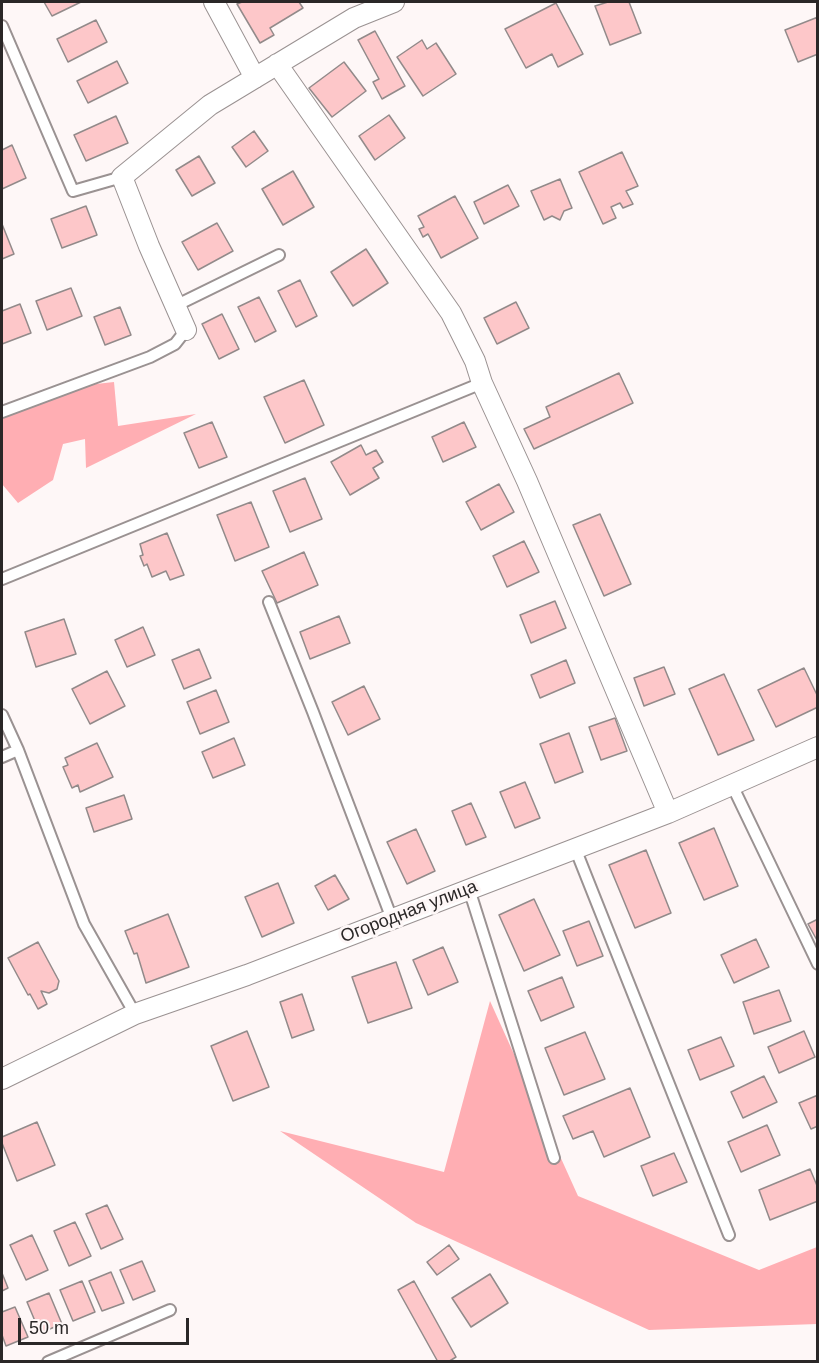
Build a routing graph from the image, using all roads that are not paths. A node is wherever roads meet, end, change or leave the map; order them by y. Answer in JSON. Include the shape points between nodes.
{"nodes":[{"id":1,"x":214,"y":2,"type":"edge"},
{"id":2,"x":394,"y":2,"type":"edge"},
{"id":3,"x":2,"y":26,"type":"edge"},
{"id":4,"x":278,"y":64,"type":"junction"},
{"id":5,"x":255,"y":78,"type":"junction"},
{"id":6,"x":123,"y":177,"type":"junction"},
{"id":7,"x":279,"y":255,"type":"dead end"},
{"id":8,"x":175,"y":306,"type":"junction"},
{"id":9,"x":186,"y":330,"type":"joint"},
{"id":10,"x":482,"y":383,"type":"junction"},
{"id":11,"x":2,"y":412,"type":"edge"},
{"id":12,"x":2,"y":579,"type":"edge"},
{"id":13,"x":268,"y":602,"type":"dead end"},
{"id":14,"x":2,"y":714,"type":"edge"},
{"id":15,"x":818,"y":747,"type":"edge"},
{"id":16,"x":18,"y":750,"type":"junction"},
{"id":17,"x":2,"y":757,"type":"edge"},
{"id":18,"x":732,"y":785,"type":"junction"},
{"id":19,"x":668,"y":813,"type":"junction"},
{"id":20,"x":575,"y":848,"type":"junction"},
{"id":21,"x":469,"y":889,"type":"junction"},
{"id":22,"x":392,"y":919,"type":"junction"},
{"id":23,"x":818,"y":964,"type":"edge"},
{"id":24,"x":135,"y":1014,"type":"junction"},
{"id":25,"x":2,"y":1078,"type":"edge"},
{"id":26,"x":554,"y":1158,"type":"dead end"},
{"id":27,"x":729,"y":1235,"type":"dead end"},
{"id":28,"x":170,"y":1310,"type":"dead end"},
{"id":29,"x":48,"y":1362,"type":"edge"}],
"edges":[{"from":1,"to":5,"type":"street"},
{"from":2,"to":4,"type":"street","via":[[354,18]]},
{"from":3,"to":6,"type":"lane","via":[[73,191]]},
{"from":4,"to":5,"type":"street"},
{"from":4,"to":10,"type":"street","via":[[452,313]]},
{"from":5,"to":6,"type":"street","via":[[210,105]]},
{"from":6,"to":8,"type":"street"},
{"from":7,"to":8,"type":"lane"},
{"from":8,"to":9,"type":"street"},
{"from":9,"to":11,"type":"lane","via":[[175,344],[150,357]]},
{"from":10,"to":12,"type":"lane"},
{"from":10,"to":19,"type":"street"},
{"from":13,"to":22,"type":"lane"},
{"from":14,"to":16,"type":"lane"},
{"from":15,"to":18,"type":"street","name":"Огородная улица"},
{"from":16,"to":17,"type":"lane"},
{"from":16,"to":24,"type":"lane","via":[[84,924]]},
{"from":18,"to":19,"type":"street","name":"Огородная улица"},
{"from":18,"to":23,"type":"lane"},
{"from":19,"to":20,"type":"street","name":"Огородная улица"},
{"from":20,"to":21,"type":"street","name":"Огородная улица"},
{"from":20,"to":27,"type":"lane"},
{"from":21,"to":22,"type":"street","name":"Огородная улица"},
{"from":21,"to":26,"type":"lane"},
{"from":22,"to":24,"type":"street","name":"Огородная улица"},
{"from":24,"to":25,"type":"street","name":"Огородная улица"},
{"from":28,"to":29,"type":"lane"}]}
